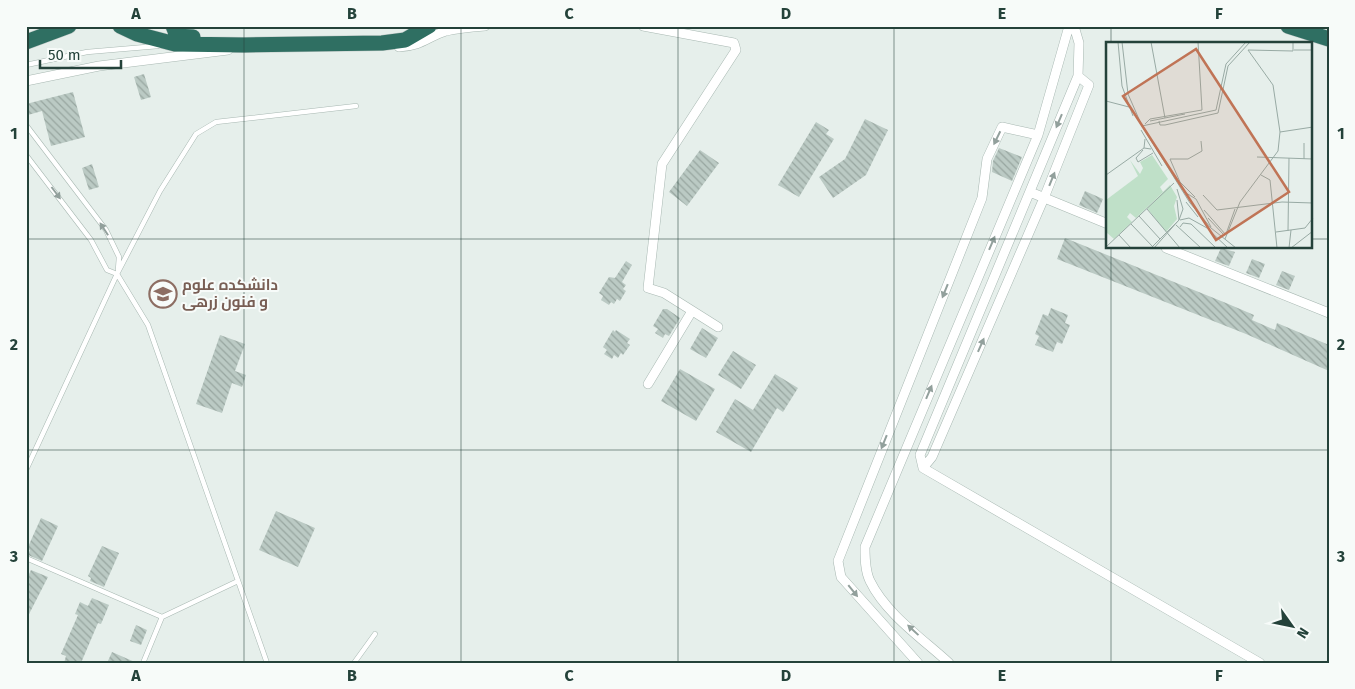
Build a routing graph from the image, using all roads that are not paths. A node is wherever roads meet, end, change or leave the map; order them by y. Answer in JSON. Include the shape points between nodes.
{"nodes":[{"id":1,"x":69,"y":26,"type":"edge"},
{"id":2,"x":120,"y":26,"type":"edge"},
{"id":3,"x":172,"y":26,"type":"edge"},
{"id":4,"x":410,"y":26,"type":"edge"},
{"id":5,"x":429,"y":26,"type":"edge"},
{"id":6,"x":485,"y":26,"type":"edge"},
{"id":7,"x":643,"y":26,"type":"edge"},
{"id":8,"x":1069,"y":26,"type":"edge"},
{"id":9,"x":1074,"y":26,"type":"edge"},
{"id":10,"x":1288,"y":26,"type":"edge"},
{"id":11,"x":1329,"y":39,"type":"edge"},
{"id":12,"x":26,"y":42,"type":"edge"},
{"id":13,"x":175,"y":44,"type":"junction"},
{"id":14,"x":26,"y":65,"type":"edge"},
{"id":15,"x":1078,"y":76,"type":"junction"},
{"id":16,"x":26,"y":81,"type":"edge"},
{"id":17,"x":356,"y":106,"type":"dead end"},
{"id":18,"x":26,"y":125,"type":"edge"},
{"id":19,"x":1038,"y":135,"type":"junction"},
{"id":20,"x":26,"y":154,"type":"edge"},
{"id":21,"x":1030,"y":192,"type":"junction"},
{"id":22,"x":1044,"y":198,"type":"junction"},
{"id":23,"x":1106,"y":223,"type":"edge"},
{"id":24,"x":1169,"y":249,"type":"edge"},
{"id":25,"x":117,"y":274,"type":"junction"},
{"id":26,"x":692,"y":311,"type":"junction"},
{"id":27,"x":1329,"y":313,"type":"edge"},
{"id":28,"x":718,"y":327,"type":"dead end"},
{"id":29,"x":648,"y":384,"type":"dead end"},
{"id":30,"x":923,"y":468,"type":"junction"},
{"id":31,"x":26,"y":470,"type":"edge"},
{"id":32,"x":26,"y":558,"type":"edge"},
{"id":33,"x":238,"y":580,"type":"junction"},
{"id":34,"x":162,"y":617,"type":"junction"},
{"id":35,"x":375,"y":634,"type":"dead end"},
{"id":36,"x":143,"y":663,"type":"edge"},
{"id":37,"x":267,"y":663,"type":"edge"},
{"id":38,"x":354,"y":663,"type":"edge"},
{"id":39,"x":918,"y":663,"type":"edge"},
{"id":40,"x":949,"y":663,"type":"edge"},
{"id":41,"x":1260,"y":663,"type":"edge"}],
"edges":[{"from":1,"to":12,"type":"highway"},
{"from":2,"to":13,"type":"highway"},
{"from":3,"to":4,"type":"highway","via":[[177,36],[186,38],[374,36],[394,34]]},
{"from":5,"to":13,"type":"highway","via":[[406,40],[382,43]]},
{"from":6,"to":16,"type":"street","via":[[445,32],[411,46],[226,50],[99,66],[39,81]]},
{"from":7,"to":26,"type":"street","via":[[734,42],[736,50],[662,164],[648,288],[664,293]]},
{"from":8,"to":19,"type":"street"},
{"from":9,"to":15,"type":"street","via":[[1079,43]]},
{"from":10,"to":11,"type":"highway"},
{"from":13,"to":14,"type":"lane","via":[[87,52]]},
{"from":15,"to":21,"type":"street","one_way":true},
{"from":22,"to":15,"type":"street","one_way":true,"via":[[1089,85]]},
{"from":17,"to":25,"type":"lane","via":[[216,122],[196,134],[160,191]]},
{"from":25,"to":18,"type":"lane","one_way":true,"via":[[119,258],[106,230]]},
{"from":19,"to":39,"type":"street","one_way":true,"via":[[1002,127],[986,159],[982,198],[838,561],[841,577]]},
{"from":40,"to":19,"type":"street","one_way":true,"via":[[893,611],[870,581],[865,546]]},
{"from":20,"to":25,"type":"lane","one_way":true,"via":[[91,240],[107,270]]},
{"from":21,"to":22,"type":"street"},
{"from":21,"to":30,"type":"street","via":[[920,455]]},
{"from":22,"to":23,"type":"street"},
{"from":30,"to":22,"type":"street","one_way":true,"via":[[932,457]]},
{"from":24,"to":27,"type":"street"},
{"from":25,"to":31,"type":"lane"},
{"from":25,"to":33,"type":"lane","via":[[148,325]]},
{"from":26,"to":28,"type":"street"},
{"from":26,"to":29,"type":"street"},
{"from":30,"to":41,"type":"street"},
{"from":32,"to":34,"type":"lane"},
{"from":33,"to":34,"type":"lane"},
{"from":33,"to":37,"type":"lane"},
{"from":34,"to":36,"type":"lane"},
{"from":35,"to":38,"type":"lane"}]}
